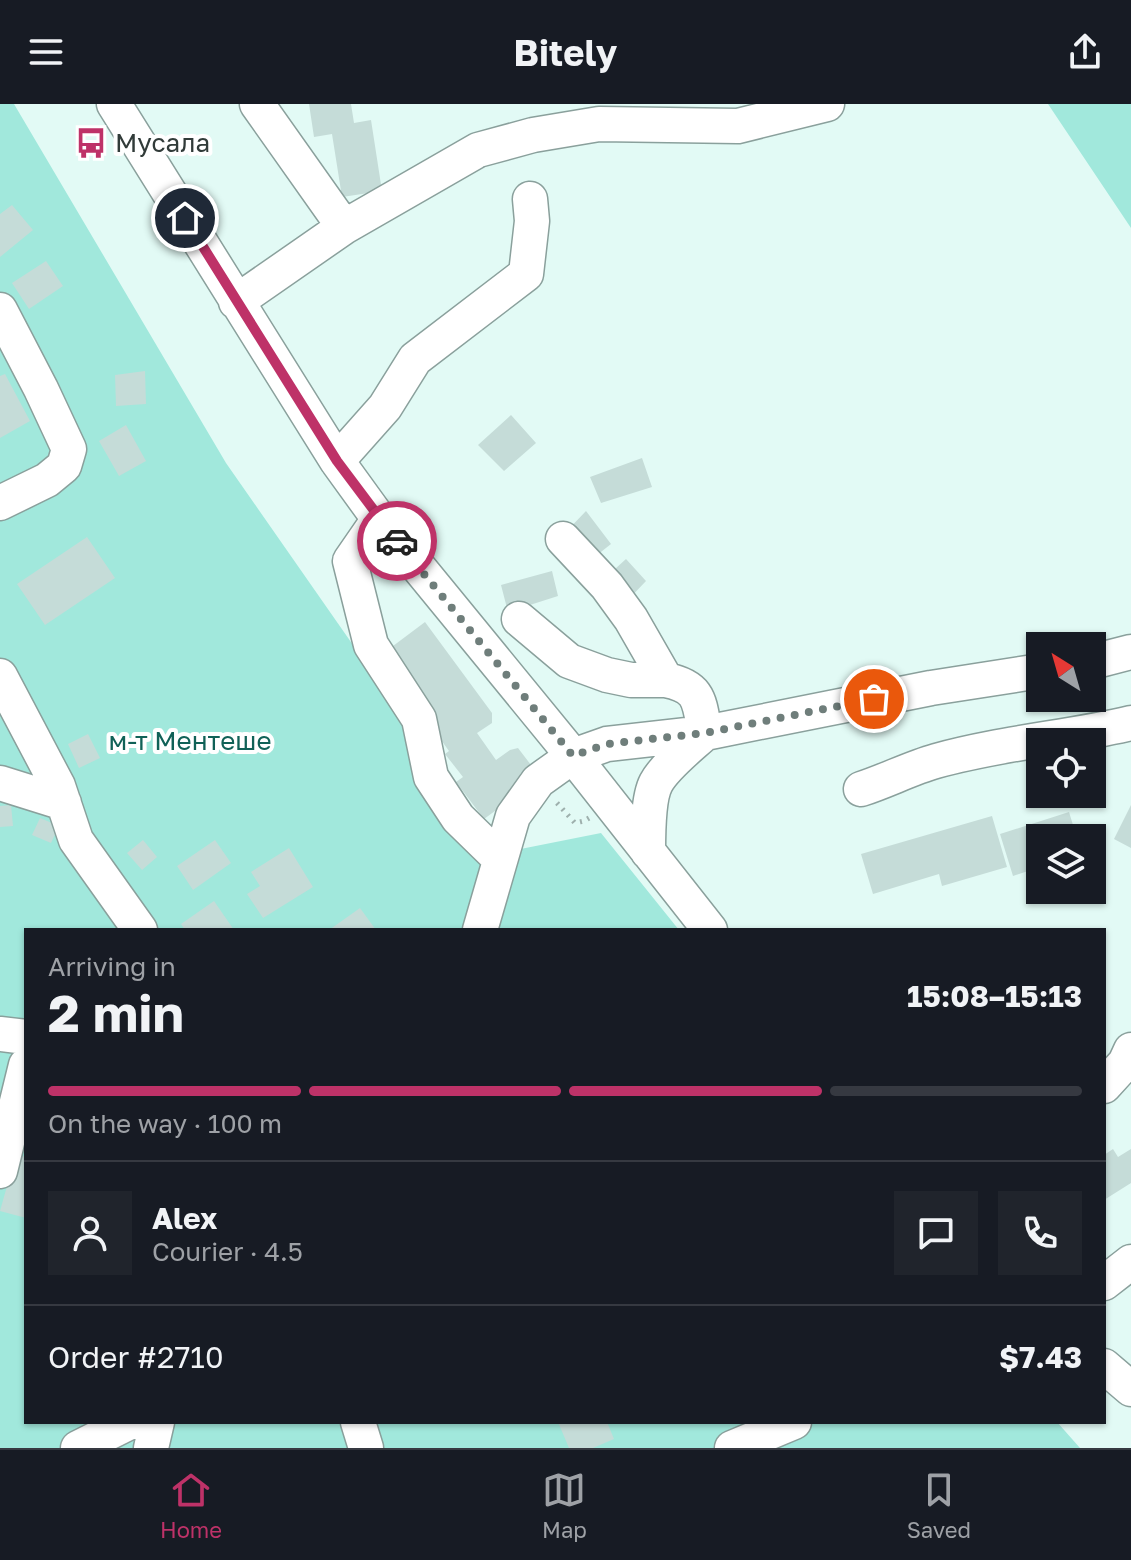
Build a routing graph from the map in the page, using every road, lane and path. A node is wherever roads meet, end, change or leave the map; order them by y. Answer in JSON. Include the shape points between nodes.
{"nodes":[{"id":1,"x":114,"y":104,"type":"edge"},
{"id":2,"x":257,"y":104,"type":"edge"},
{"id":3,"x":827,"y":104,"type":"edge"},
{"id":4,"x":557,"y":118,"type":"edge"},
{"id":5,"x":530,"y":199,"type":"dead end"},
{"id":6,"x":344,"y":227,"type":"junction"},
{"id":7,"x":236,"y":302,"type":"junction"},
{"id":8,"x":0,"y":310,"type":"edge"},
{"id":9,"x":337,"y":461,"type":"junction"},
{"id":10,"x":0,"y":503,"type":"edge"},
{"id":11,"x":379,"y":519,"type":"junction"},
{"id":12,"x":563,"y":539,"type":"dead end"},
{"id":13,"x":519,"y":619,"type":"dead end"},
{"id":14,"x":1131,"y":652,"type":"edge"},
{"id":15,"x":1106,"y":658,"type":"edge"},
{"id":16,"x":1026,"y":673,"type":"edge"},
{"id":17,"x":0,"y":676,"type":"edge"},
{"id":18,"x":666,"y":680,"type":"junction"},
{"id":19,"x":1129,"y":725,"type":"edge"},
{"id":20,"x":705,"y":733,"type":"junction"},
{"id":21,"x":573,"y":756,"type":"junction"},
{"id":22,"x":538,"y":781,"type":"junction"},
{"id":23,"x":0,"y":783,"type":"edge"},
{"id":24,"x":861,"y":789,"type":"dead end"},
{"id":25,"x":64,"y":803,"type":"junction"},
{"id":26,"x":608,"y":803,"type":"junction"},
{"id":27,"x":648,"y":852,"type":"junction"},
{"id":28,"x":500,"y":859,"type":"junction"},
{"id":29,"x":139,"y":928,"type":"edge"},
{"id":30,"x":481,"y":928,"type":"edge"},
{"id":31,"x":708,"y":928,"type":"edge"},
{"id":32,"x":0,"y":1034,"type":"edge"},
{"id":33,"x":24,"y":1037,"type":"edge"},
{"id":34,"x":1131,"y":1050,"type":"edge"},
{"id":35,"x":24,"y":1073,"type":"edge"},
{"id":36,"x":1106,"y":1084,"type":"edge"},
{"id":37,"x":0,"y":1171,"type":"edge"},
{"id":38,"x":1131,"y":1262,"type":"edge"},
{"id":39,"x":1106,"y":1281,"type":"edge"},
{"id":40,"x":126,"y":1424,"type":"edge"},
{"id":41,"x":157,"y":1424,"type":"edge"},
{"id":42,"x":359,"y":1424,"type":"edge"},
{"id":43,"x":789,"y":1424,"type":"edge"},
{"id":44,"x":78,"y":1448,"type":"edge"},
{"id":45,"x":151,"y":1448,"type":"edge"},
{"id":46,"x":366,"y":1448,"type":"edge"},
{"id":47,"x":732,"y":1448,"type":"edge"}],
"edges":[{"from":1,"to":7,"type":"street"},
{"from":2,"to":6,"type":"street"},
{"from":3,"to":4,"type":"street","via":[[738,126],[599,124]]},
{"from":4,"to":6,"type":"street","via":[[533,135],[478,150]]},
{"from":5,"to":9,"type":"street","via":[[526,274],[415,359],[385,407]]},
{"from":6,"to":7,"type":"street"},
{"from":7,"to":9,"type":"street"},
{"from":8,"to":10,"type":"street","via":[[69,449],[64,466],[47,480]]},
{"from":9,"to":11,"type":"street"},
{"from":11,"to":21,"type":"street"},
{"from":11,"to":28,"type":"street","via":[[350,561],[371,645],[419,719],[431,777],[458,818]]},
{"from":12,"to":18,"type":"street","via":[[607,586]]},
{"from":13,"to":18,"type":"street","via":[[569,661],[631,680]]},
{"from":14,"to":15,"type":"street"},
{"from":16,"to":20,"type":"street"},
{"from":17,"to":25,"type":"street"},
{"from":18,"to":20,"type":"street","via":[[682,683],[698,698]]},
{"from":19,"to":24,"type":"street","via":[[935,761]]},
{"from":20,"to":21,"type":"street","via":[[607,744]]},
{"from":20,"to":27,"type":"street","via":[[655,783]]},
{"from":21,"to":22,"type":"street"},
{"from":21,"to":26,"type":"street"},
{"from":22,"to":26,"type":"path","via":[[575,823]]},
{"from":22,"to":28,"type":"street","via":[[513,816]]},
{"from":23,"to":25,"type":"street"},
{"from":25,"to":29,"type":"street","via":[[76,840]]},
{"from":26,"to":27,"type":"street"},
{"from":27,"to":31,"type":"street"},
{"from":28,"to":30,"type":"street"},
{"from":32,"to":33,"type":"street"},
{"from":34,"to":36,"type":"street"},
{"from":35,"to":37,"type":"street"},
{"from":38,"to":39,"type":"street"},
{"from":40,"to":44,"type":"street"},
{"from":41,"to":45,"type":"street"},
{"from":42,"to":46,"type":"street"},
{"from":43,"to":47,"type":"street"}]}
